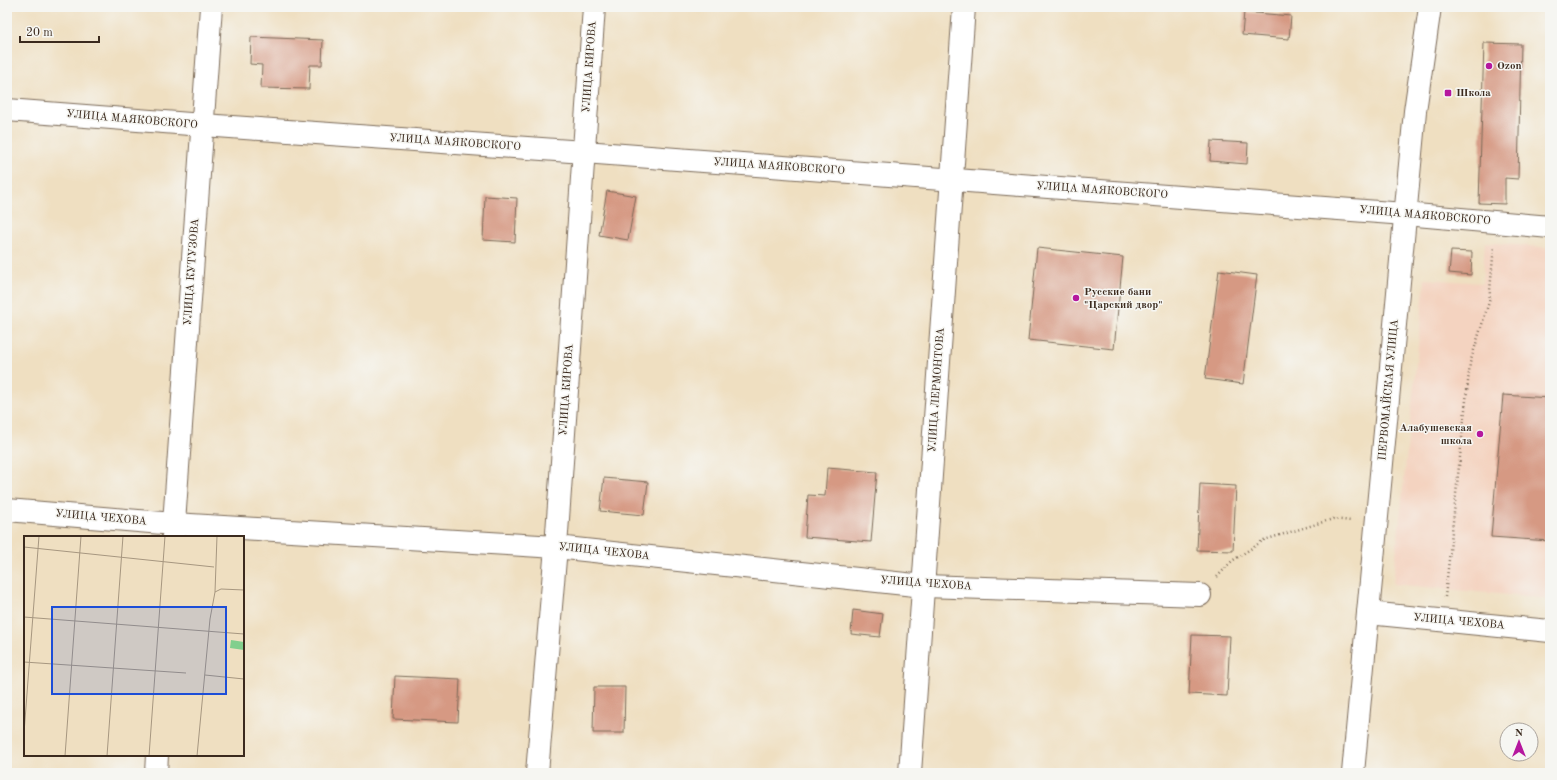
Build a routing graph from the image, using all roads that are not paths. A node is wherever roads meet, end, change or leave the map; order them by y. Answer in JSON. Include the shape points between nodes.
{"nodes":[{"id":1,"x":211,"y":7,"type":"edge"},
{"id":2,"x":594,"y":7,"type":"edge"},
{"id":3,"x":964,"y":7,"type":"edge"},
{"id":4,"x":1430,"y":7,"type":"edge"},
{"id":5,"x":7,"y":110,"type":"edge"},
{"id":6,"x":203,"y":125,"type":"junction"},
{"id":7,"x":584,"y":152,"type":"junction"},
{"id":8,"x":952,"y":180,"type":"junction"},
{"id":9,"x":1405,"y":214,"type":"junction"},
{"id":10,"x":1550,"y":227,"type":"edge"},
{"id":11,"x":7,"y":510,"type":"edge"},
{"id":12,"x":173,"y":530,"type":"edge"},
{"id":13,"x":556,"y":547,"type":"junction"},
{"id":14,"x":924,"y":586,"type":"junction"},
{"id":15,"x":1200,"y":595,"type":"road end"},
{"id":16,"x":1368,"y":613,"type":"junction"},
{"id":17,"x":1550,"y":631,"type":"edge"},
{"id":18,"x":157,"y":756,"type":"edge"},
{"id":19,"x":156,"y":773,"type":"edge"},
{"id":20,"x":537,"y":773,"type":"edge"},
{"id":21,"x":910,"y":773,"type":"edge"},
{"id":22,"x":1353,"y":773,"type":"edge"}],
"edges":[{"from":1,"to":6,"type":"street","name":"УЛИЦА КУТУЗОВА"},
{"from":2,"to":7,"type":"street","name":"УЛИЦА КИРОВА"},
{"from":3,"to":8,"type":"street","name":"УЛИЦА ЛЕРМОНТОВА"},
{"from":4,"to":9,"type":"street","name":"ПЕРВОМАЙСКАЯ УЛИЦА","via":[[1415,111]]},
{"from":5,"to":6,"type":"street","name":"УЛИЦА МАЯКОВСКОГО"},
{"from":6,"to":7,"type":"street","name":"УЛИЦА МАЯКОВСКОГО"},
{"from":6,"to":12,"type":"street","name":"УЛИЦА КУТУЗОВА"},
{"from":7,"to":8,"type":"street","name":"УЛИЦА МАЯКОВСКОГО"},
{"from":7,"to":13,"type":"street","name":"УЛИЦА КИРОВА"},
{"from":8,"to":9,"type":"street","name":"УЛИЦА МАЯКОВСКОГО"},
{"from":8,"to":14,"type":"street","name":"УЛИЦА ЛЕРМОНТОВА"},
{"from":9,"to":10,"type":"street","name":"УЛИЦА МАЯКОВСКОГО"},
{"from":9,"to":16,"type":"street","name":"ПЕРВОМАЙСКАЯ УЛИЦА"},
{"from":11,"to":12,"type":"street","name":"УЛИЦА ЧЕХОВА"},
{"from":12,"to":13,"type":"street","name":"УЛИЦА ЧЕХОВА"},
{"from":13,"to":14,"type":"street","name":"УЛИЦА ЧЕХОВА"},
{"from":13,"to":20,"type":"street","name":"УЛИЦА КИРОВА"},
{"from":14,"to":15,"type":"street","name":"УЛИЦА ЧЕХОВА"},
{"from":14,"to":21,"type":"street","name":"УЛИЦА ЛЕРМОНТОВА"},
{"from":16,"to":17,"type":"street","name":"УЛИЦА ЧЕХОВА"},
{"from":16,"to":22,"type":"street","name":"ПЕРВОМАЙСКАЯ УЛИЦА"},
{"from":18,"to":19,"type":"street"}]}
